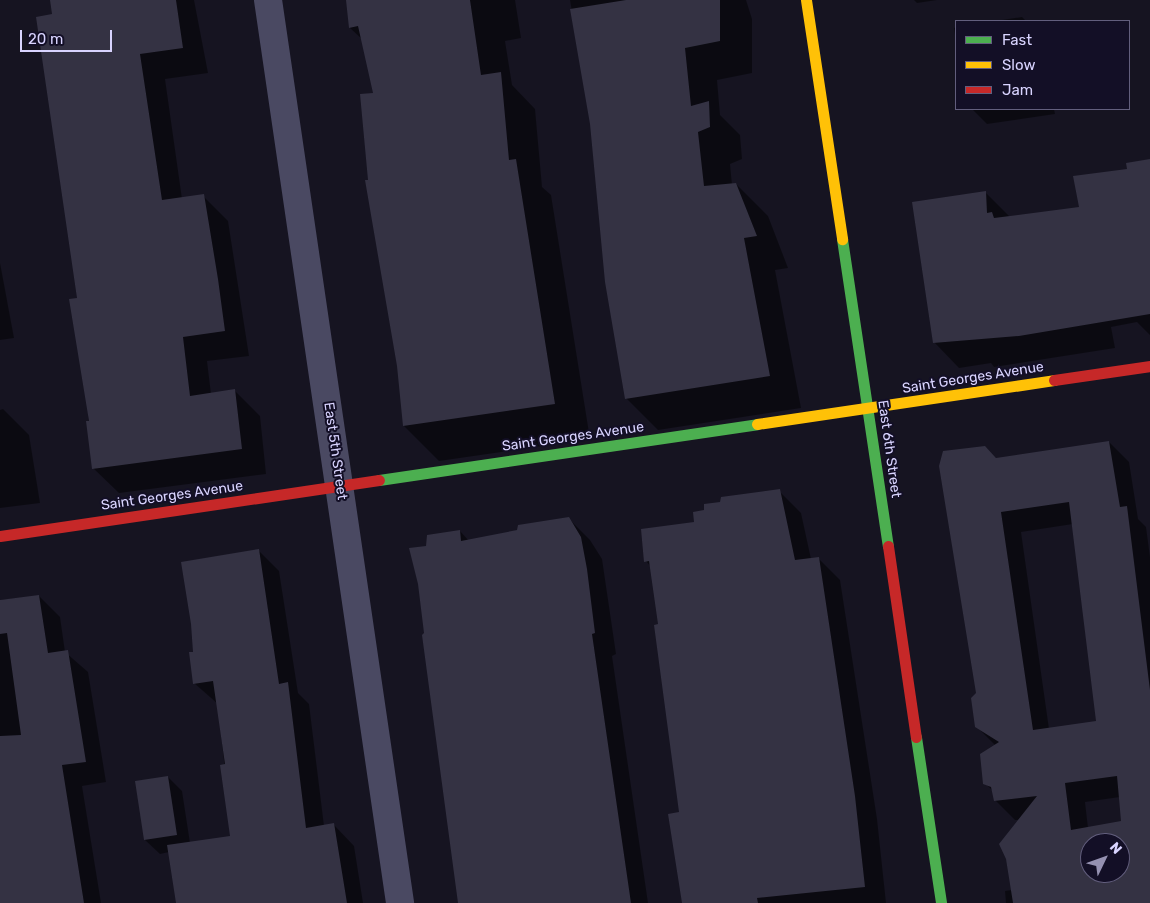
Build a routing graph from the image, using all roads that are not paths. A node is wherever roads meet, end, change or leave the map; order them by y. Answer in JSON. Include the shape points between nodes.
{"nodes":[{"id":1,"x":268,"y":0,"type":"edge"},
{"id":2,"x":806,"y":0,"type":"edge"},
{"id":3,"x":1150,"y":366,"type":"edge"},
{"id":4,"x":868,"y":409,"type":"junction"},
{"id":5,"x":340,"y":486,"type":"junction"},
{"id":6,"x":0,"y":536,"type":"edge"},
{"id":7,"x":400,"y":903,"type":"edge"},
{"id":8,"x":941,"y":903,"type":"edge"}],
"edges":[{"from":1,"to":5,"type":"street","name":"East 5th Street"},
{"from":2,"to":4,"type":"street","name":"East 6th Street"},
{"from":3,"to":4,"type":"street","name":"Saint Georges Avenue"},
{"from":4,"to":5,"type":"street","name":"Saint Georges Avenue"},
{"from":4,"to":8,"type":"street","name":"East 6th Street"},
{"from":5,"to":6,"type":"street","name":"Saint Georges Avenue"},
{"from":5,"to":7,"type":"street","name":"East 5th Street"}]}
